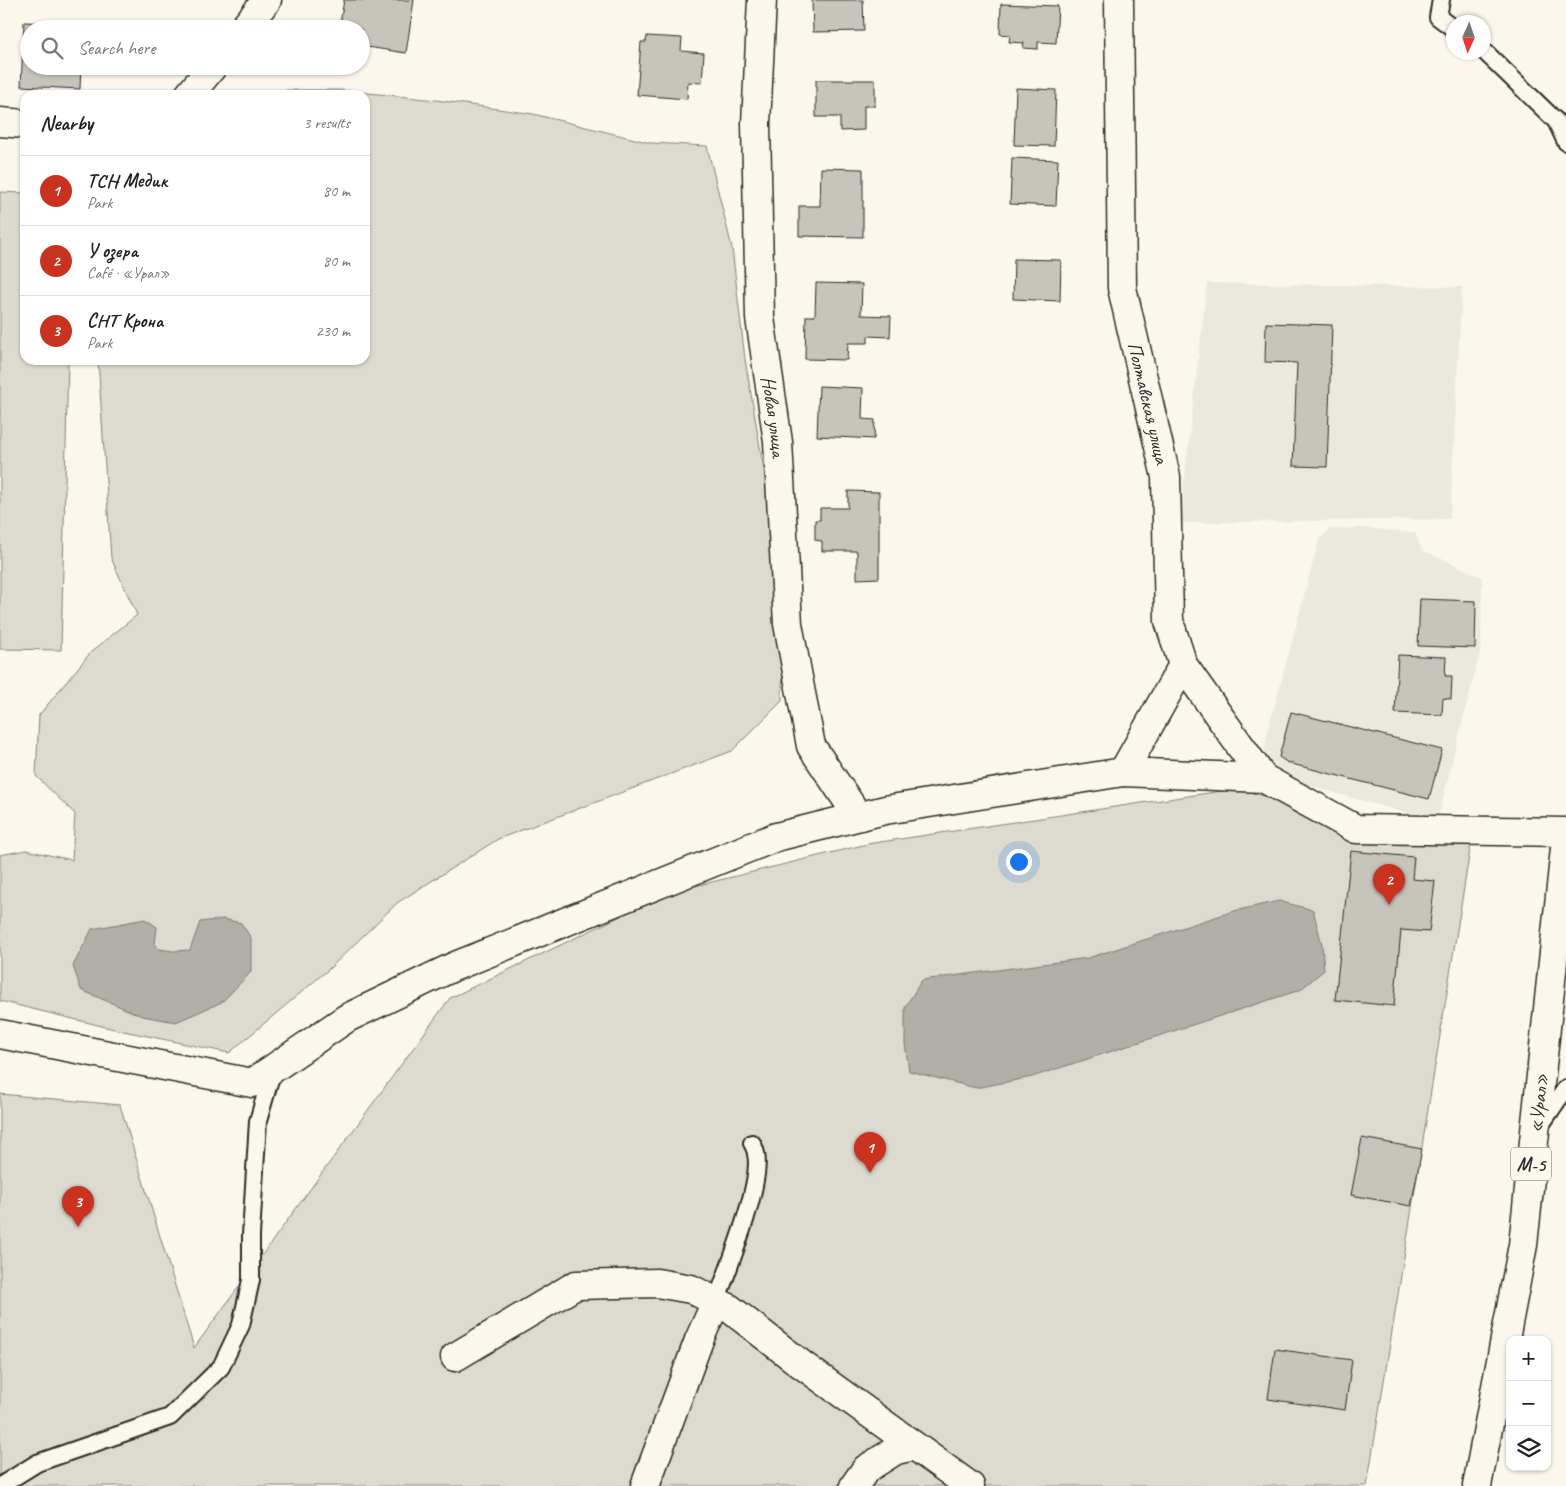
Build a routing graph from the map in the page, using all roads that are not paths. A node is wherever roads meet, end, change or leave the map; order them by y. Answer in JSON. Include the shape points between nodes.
{"nodes":[{"id":1,"x":267,"y":0,"type":"edge"},
{"id":2,"x":762,"y":0,"type":"edge"},
{"id":3,"x":1118,"y":0,"type":"edge"},
{"id":4,"x":1441,"y":0,"type":"edge"},
{"id":5,"x":251,"y":20,"type":"edge"},
{"id":6,"x":1446,"y":23,"type":"edge"},
{"id":7,"x":1491,"y":59,"type":"edge"},
{"id":8,"x":206,"y":75,"type":"edge"},
{"id":9,"x":193,"y":90,"type":"edge"},
{"id":10,"x":0,"y":122,"type":"edge"},
{"id":11,"x":20,"y":124,"type":"edge"},
{"id":12,"x":1566,"y":142,"type":"edge"},
{"id":13,"x":1183,"y":665,"type":"junction"},
{"id":14,"x":1123,"y":772,"type":"junction"},
{"id":15,"x":1263,"y":778,"type":"junction"},
{"id":16,"x":858,"y":816,"type":"junction"},
{"id":17,"x":1566,"y":832,"type":"edge"},
{"id":18,"x":1566,"y":838,"type":"edge"},
{"id":19,"x":0,"y":1034,"type":"edge"},
{"id":20,"x":273,"y":1069,"type":"junction"},
{"id":21,"x":1566,"y":1088,"type":"edge"},
{"id":22,"x":1534,"y":1135,"type":"junction"},
{"id":23,"x":752,"y":1143,"type":"dead end"},
{"id":24,"x":716,"y":1302,"type":"junction"},
{"id":25,"x":455,"y":1357,"type":"dead end"},
{"id":26,"x":914,"y":1446,"type":"junction"},
{"id":27,"x":0,"y":1486,"type":"edge"},
{"id":28,"x":645,"y":1486,"type":"edge"},
{"id":29,"x":854,"y":1486,"type":"edge"},
{"id":30,"x":970,"y":1486,"type":"edge"},
{"id":31,"x":1477,"y":1486,"type":"edge"}],
"edges":[{"from":1,"to":5,"type":"main road"},
{"from":2,"to":16,"type":"main road","name":"Новая улица","via":[[756,124],[760,318],[778,442],[788,624],[811,746]]},
{"from":3,"to":13,"type":"main road","name":"Полтавская улица","via":[[1122,288],[1166,477],[1168,621]]},
{"from":4,"to":6,"type":"lane","via":[[1438,17]]},
{"from":7,"to":12,"type":"lane","via":[[1556,122]]},
{"from":8,"to":9,"type":"main road"},
{"from":10,"to":11,"type":"main road"},
{"from":13,"to":14,"type":"main road"},
{"from":13,"to":15,"type":"main road","name":"Полтавская улица"},
{"from":14,"to":15,"type":"main road"},
{"from":14,"to":16,"type":"main road"},
{"from":15,"to":17,"type":"main road","via":[[1356,829]]},
{"from":16,"to":20,"type":"main road","via":[[776,837],[453,967],[347,1018]]},
{"from":18,"to":22,"type":"main road","name":"«Урал»","number":"М-5"},
{"from":19,"to":20,"type":"main road","via":[[252,1083]]},
{"from":20,"to":27,"type":"lane","via":[[258,1121],[251,1280],[241,1325],[222,1367],[170,1417],[37,1463]]},
{"from":21,"to":22,"type":"lane"},
{"from":22,"to":31,"type":"main road","name":"«Урал»","number":"М-5","via":[[1522,1245]]},
{"from":23,"to":24,"type":"lane","via":[[757,1155],[755,1183]]},
{"from":24,"to":25,"type":"main road","via":[[690,1289],[656,1283],[576,1285]]},
{"from":24,"to":26,"type":"main road","via":[[730,1308],[800,1364]]},
{"from":24,"to":28,"type":"main road"},
{"from":26,"to":29,"type":"main road","via":[[896,1450],[866,1470]]},
{"from":26,"to":30,"type":"main road"}]}
